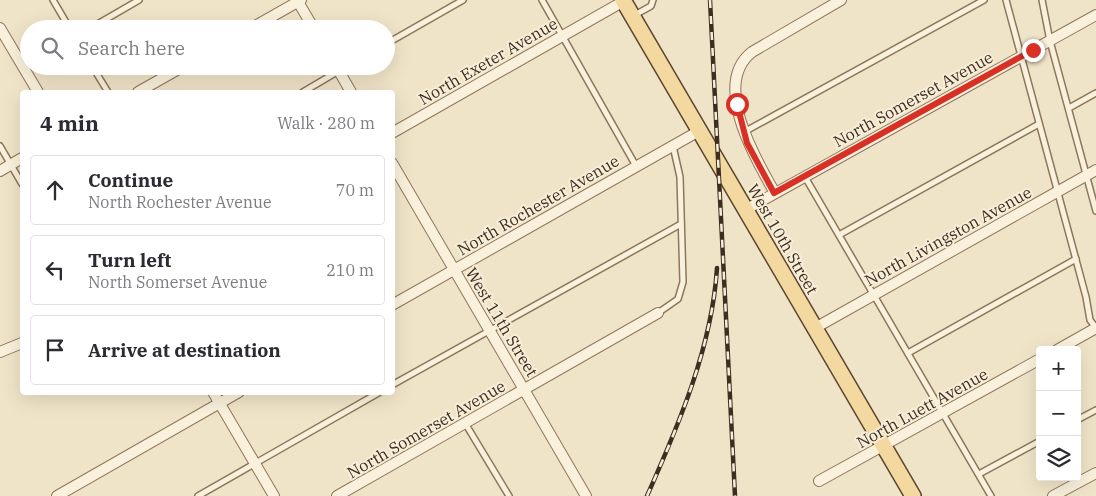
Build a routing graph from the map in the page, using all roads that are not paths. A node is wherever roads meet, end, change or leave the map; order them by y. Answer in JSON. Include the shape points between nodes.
{"nodes":[{"id":1,"x":53,"y":0,"type":"edge"},
{"id":2,"x":139,"y":0,"type":"edge"},
{"id":3,"x":463,"y":0,"type":"edge"},
{"id":4,"x":542,"y":0,"type":"edge"},
{"id":5,"x":653,"y":0,"type":"edge"},
{"id":6,"x":841,"y":0,"type":"edge"},
{"id":7,"x":984,"y":0,"type":"edge"},
{"id":8,"x":1006,"y":0,"type":"edge"},
{"id":9,"x":1042,"y":0,"type":"edge"},
{"id":10,"x":298,"y":1,"type":"edge"},
{"id":11,"x":624,"y":1,"type":"edge"},
{"id":12,"x":1096,"y":15,"type":"edge"},
{"id":13,"x":633,"y":16,"type":"junction"},
{"id":14,"x":65,"y":20,"type":"edge"},
{"id":15,"x":105,"y":20,"type":"edge"},
{"id":16,"x":265,"y":20,"type":"edge"},
{"id":17,"x":309,"y":20,"type":"edge"},
{"id":18,"x":0,"y":28,"type":"edge"},
{"id":19,"x":563,"y":36,"type":"junction"},
{"id":20,"x":395,"y":39,"type":"edge"},
{"id":21,"x":1050,"y":41,"type":"junction"},
{"id":22,"x":1020,"y":57,"type":"junction"},
{"id":23,"x":20,"y":62,"type":"edge"},
{"id":24,"x":28,"y":75,"type":"edge"},
{"id":25,"x":98,"y":75,"type":"edge"},
{"id":26,"x":168,"y":75,"type":"edge"},
{"id":27,"x":329,"y":75,"type":"edge"},
{"id":28,"x":343,"y":75,"type":"edge"},
{"id":29,"x":37,"y":90,"type":"edge"},
{"id":30,"x":107,"y":90,"type":"edge"},
{"id":31,"x":142,"y":90,"type":"edge"},
{"id":32,"x":305,"y":90,"type":"edge"},
{"id":33,"x":350,"y":90,"type":"edge"},
{"id":34,"x":1096,"y":93,"type":"edge"},
{"id":35,"x":1069,"y":108,"type":"junction"},
{"id":36,"x":1039,"y":124,"type":"junction"},
{"id":37,"x":395,"y":131,"type":"edge"},
{"id":38,"x":699,"y":131,"type":"junction"},
{"id":39,"x":743,"y":132,"type":"junction"},
{"id":40,"x":0,"y":146,"type":"edge"},
{"id":41,"x":674,"y":146,"type":"junction"},
{"id":42,"x":20,"y":159,"type":"edge"},
{"id":43,"x":11,"y":164,"type":"junction"},
{"id":44,"x":636,"y":167,"type":"junction"},
{"id":45,"x":395,"y":168,"type":"edge"},
{"id":46,"x":0,"y":171,"type":"edge"},
{"id":47,"x":1092,"y":173,"type":"edge"},
{"id":48,"x":805,"y":176,"type":"junction"},
{"id":49,"x":20,"y":180,"type":"edge"},
{"id":50,"x":1057,"y":192,"type":"junction"},
{"id":51,"x":774,"y":193,"type":"junction"},
{"id":52,"x":745,"y":210,"type":"junction"},
{"id":53,"x":1096,"y":211,"type":"edge"},
{"id":54,"x":681,"y":224,"type":"junction"},
{"id":55,"x":839,"y":235,"type":"junction"},
{"id":56,"x":1076,"y":259,"type":"junction"},
{"id":57,"x":454,"y":270,"type":"junction"},
{"id":58,"x":874,"y":295,"type":"junction"},
{"id":59,"x":395,"y":301,"type":"edge"},
{"id":60,"x":658,"y":312,"type":"joint"},
{"id":61,"x":814,"y":328,"type":"junction"},
{"id":62,"x":1096,"y":329,"type":"edge"},
{"id":63,"x":490,"y":330,"type":"junction"},
{"id":64,"x":20,"y":344,"type":"edge"},
{"id":65,"x":1064,"y":346,"type":"edge"},
{"id":66,"x":0,"y":352,"type":"edge"},
{"id":67,"x":908,"y":353,"type":"junction"},
{"id":68,"x":1036,"y":361,"type":"edge"},
{"id":69,"x":395,"y":384,"type":"edge"},
{"id":70,"x":525,"y":390,"type":"junction"},
{"id":71,"x":215,"y":395,"type":"edge"},
{"id":72,"x":234,"y":395,"type":"edge"},
{"id":73,"x":375,"y":395,"type":"edge"},
{"id":74,"x":220,"y":404,"type":"junction"},
{"id":75,"x":1096,"y":410,"type":"edge"},
{"id":76,"x":943,"y":412,"type":"junction"},
{"id":77,"x":1081,"y":418,"type":"edge"},
{"id":78,"x":466,"y":423,"type":"junction"},
{"id":79,"x":1036,"y":443,"type":"edge"},
{"id":80,"x":883,"y":446,"type":"junction"},
{"id":81,"x":255,"y":464,"type":"junction"},
{"id":82,"x":1096,"y":472,"type":"edge"},
{"id":83,"x":979,"y":474,"type":"junction"},
{"id":84,"x":819,"y":482,"type":"dead end"},
{"id":85,"x":57,"y":496,"type":"edge"},
{"id":86,"x":198,"y":496,"type":"edge"},
{"id":87,"x":274,"y":496,"type":"edge"},
{"id":88,"x":337,"y":496,"type":"edge"},
{"id":89,"x":508,"y":496,"type":"edge"},
{"id":90,"x":586,"y":496,"type":"edge"},
{"id":91,"x":913,"y":496,"type":"edge"},
{"id":92,"x":991,"y":496,"type":"edge"},
{"id":93,"x":1053,"y":496,"type":"edge"}],
"edges":[{"from":1,"to":14,"type":"lane"},
{"from":2,"to":15,"type":"lane"},
{"from":3,"to":20,"type":"lane"},
{"from":4,"to":19,"type":"lane"},
{"from":5,"to":13,"type":"lane","via":[[650,6]]},
{"from":6,"to":39,"type":"street","via":[[752,52],[742,62],[736,91]]},
{"from":7,"to":39,"type":"lane"},
{"from":8,"to":22,"type":"lane"},
{"from":9,"to":21,"type":"lane"},
{"from":10,"to":16,"type":"street"},
{"from":10,"to":17,"type":"street"},
{"from":11,"to":13,"type":"main road","name":"West 10th Street"},
{"from":11,"to":19,"type":"street","name":"North Exeter Avenue"},
{"from":12,"to":21,"type":"street","name":"North Somerset Avenue"},
{"from":13,"to":38,"type":"main road","name":"West 10th Street"},
{"from":18,"to":23,"type":"street"},
{"from":19,"to":37,"type":"street","name":"North Exeter Avenue"},
{"from":19,"to":44,"type":"lane"},
{"from":21,"to":22,"type":"street","name":"North Somerset Avenue"},
{"from":21,"to":35,"type":"lane"},
{"from":22,"to":36,"type":"lane"},
{"from":22,"to":48,"type":"street","name":"North Somerset Avenue"},
{"from":24,"to":29,"type":"street"},
{"from":25,"to":30,"type":"lane"},
{"from":26,"to":31,"type":"street"},
{"from":27,"to":32,"type":"lane"},
{"from":28,"to":33,"type":"street"},
{"from":34,"to":35,"type":"lane"},
{"from":35,"to":47,"type":"lane"},
{"from":36,"to":50,"type":"lane"},
{"from":36,"to":55,"type":"lane"},
{"from":38,"to":41,"type":"street","name":"North Rochester Avenue"},
{"from":38,"to":52,"type":"main road","name":"West 10th Street"},
{"from":39,"to":51,"type":"street"},
{"from":40,"to":43,"type":"lane"},
{"from":41,"to":44,"type":"street","name":"North Rochester Avenue"},
{"from":41,"to":54,"type":"lane","via":[[680,177]]},
{"from":42,"to":43,"type":"street"},
{"from":43,"to":46,"type":"street"},
{"from":43,"to":49,"type":"lane"},
{"from":44,"to":57,"type":"street","name":"North Rochester Avenue"},
{"from":45,"to":57,"type":"street","name":"West 11th Street"},
{"from":47,"to":50,"type":"street","name":"North Livingston Avenue"},
{"from":47,"to":53,"type":"lane"},
{"from":48,"to":51,"type":"street","name":"North Somerset Avenue"},
{"from":48,"to":55,"type":"lane"},
{"from":50,"to":56,"type":"lane"},
{"from":50,"to":58,"type":"street","name":"North Livingston Avenue"},
{"from":51,"to":52,"type":"street","name":"North Somerset Avenue"},
{"from":52,"to":61,"type":"main road","name":"West 10th Street"},
{"from":54,"to":60,"type":"lane","via":[[683,282],[678,299]]},
{"from":54,"to":63,"type":"lane"},
{"from":55,"to":58,"type":"lane"},
{"from":56,"to":62,"type":"lane","via":[[1090,320]]},
{"from":56,"to":67,"type":"lane"},
{"from":57,"to":59,"type":"street","name":"North Rochester Avenue"},
{"from":57,"to":63,"type":"street","name":"West 11th Street"},
{"from":58,"to":61,"type":"street","name":"North Livingston Avenue"},
{"from":58,"to":67,"type":"lane"},
{"from":60,"to":70,"type":"street","name":"North Somerset Avenue"},
{"from":61,"to":80,"type":"main road","name":"West 10th Street"},
{"from":62,"to":65,"type":"street"},
{"from":63,"to":69,"type":"lane"},
{"from":63,"to":70,"type":"street","name":"West 11th Street"},
{"from":64,"to":66,"type":"street"},
{"from":67,"to":76,"type":"lane"},
{"from":68,"to":76,"type":"street","name":"North Luett Avenue"},
{"from":70,"to":78,"type":"street","name":"North Somerset Avenue"},
{"from":70,"to":90,"type":"street","name":"West 11th Street"},
{"from":71,"to":74,"type":"street"},
{"from":72,"to":74,"type":"street"},
{"from":73,"to":81,"type":"lane"},
{"from":74,"to":81,"type":"street"},
{"from":74,"to":85,"type":"street"},
{"from":75,"to":77,"type":"lane"},
{"from":76,"to":80,"type":"street","name":"North Luett Avenue"},
{"from":76,"to":83,"type":"lane"},
{"from":78,"to":88,"type":"street","name":"North Somerset Avenue"},
{"from":78,"to":89,"type":"lane"},
{"from":79,"to":83,"type":"lane"},
{"from":80,"to":84,"type":"street","name":"North Luett Avenue"},
{"from":80,"to":91,"type":"main road","name":"West 10th Street"},
{"from":81,"to":86,"type":"lane"},
{"from":81,"to":87,"type":"street"},
{"from":82,"to":93,"type":"street"},
{"from":83,"to":92,"type":"lane"}]}
